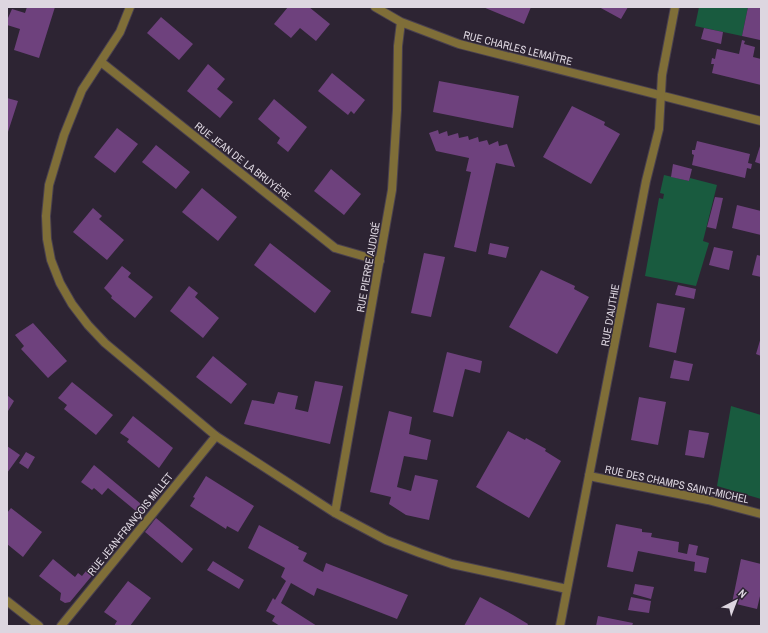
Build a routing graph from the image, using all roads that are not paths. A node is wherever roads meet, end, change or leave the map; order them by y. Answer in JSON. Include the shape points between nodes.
{"nodes":[{"id":1,"x":130,"y":7,"type":"edge"},
{"id":2,"x":375,"y":7,"type":"edge"},
{"id":3,"x":675,"y":7,"type":"edge"},
{"id":4,"x":401,"y":22,"type":"junction"},
{"id":5,"x":101,"y":62,"type":"junction"},
{"id":6,"x":661,"y":95,"type":"junction"},
{"id":7,"x":761,"y":121,"type":"edge"},
{"id":8,"x":380,"y":261,"type":"junction"},
{"id":9,"x":216,"y":436,"type":"junction"},
{"id":10,"x":589,"y":476,"type":"junction"},
{"id":11,"x":335,"y":513,"type":"junction"},
{"id":12,"x":761,"y":514,"type":"edge"},
{"id":13,"x":567,"y":589,"type":"junction"},
{"id":14,"x":7,"y":601,"type":"edge"},
{"id":15,"x":39,"y":626,"type":"edge"},
{"id":16,"x":61,"y":626,"type":"edge"},
{"id":17,"x":560,"y":626,"type":"edge"}],
"edges":[{"from":1,"to":5,"type":"street","via":[[120,32]]},
{"from":2,"to":4,"type":"street","name":"RUE CHARLES LEMAÎTRE"},
{"from":3,"to":6,"type":"street","name":"RUE D'AUTHIE"},
{"from":4,"to":6,"type":"street","name":"RUE CHARLES LEMAÎTRE","via":[[459,44]]},
{"from":4,"to":8,"type":"street","name":"RUE PIERRE AUDIGÉ","via":[[392,190]]},
{"from":5,"to":8,"type":"street","name":"RUE JEAN DE LA BRUYÈRE","via":[[336,248]]},
{"from":5,"to":9,"type":"street","via":[[82,90],[74,108],[48,185],[47,239],[52,260],[60,283],[88,325],[105,343]]},
{"from":6,"to":7,"type":"street","name":"RUE CHARLES LEMAÎTRE"},
{"from":6,"to":10,"type":"street","name":"RUE D'AUTHIE","via":[[659,130],[646,181]]},
{"from":8,"to":11,"type":"street","name":"RUE PIERRE AUDIGÉ"},
{"from":9,"to":11,"type":"street"},
{"from":9,"to":16,"type":"street","name":"RUE JEAN-FRANÇOIS MILLET"},
{"from":10,"to":12,"type":"street","name":"RUE DES CHAMPS SAINT-MICHEL","via":[[708,500]]},
{"from":10,"to":13,"type":"street","name":"RUE D'AUTHIE"},
{"from":11,"to":13,"type":"street","via":[[386,540],[420,554],[452,564]]},
{"from":13,"to":17,"type":"street","name":"RUE D'AUTHIE"},
{"from":14,"to":15,"type":"street"}]}
